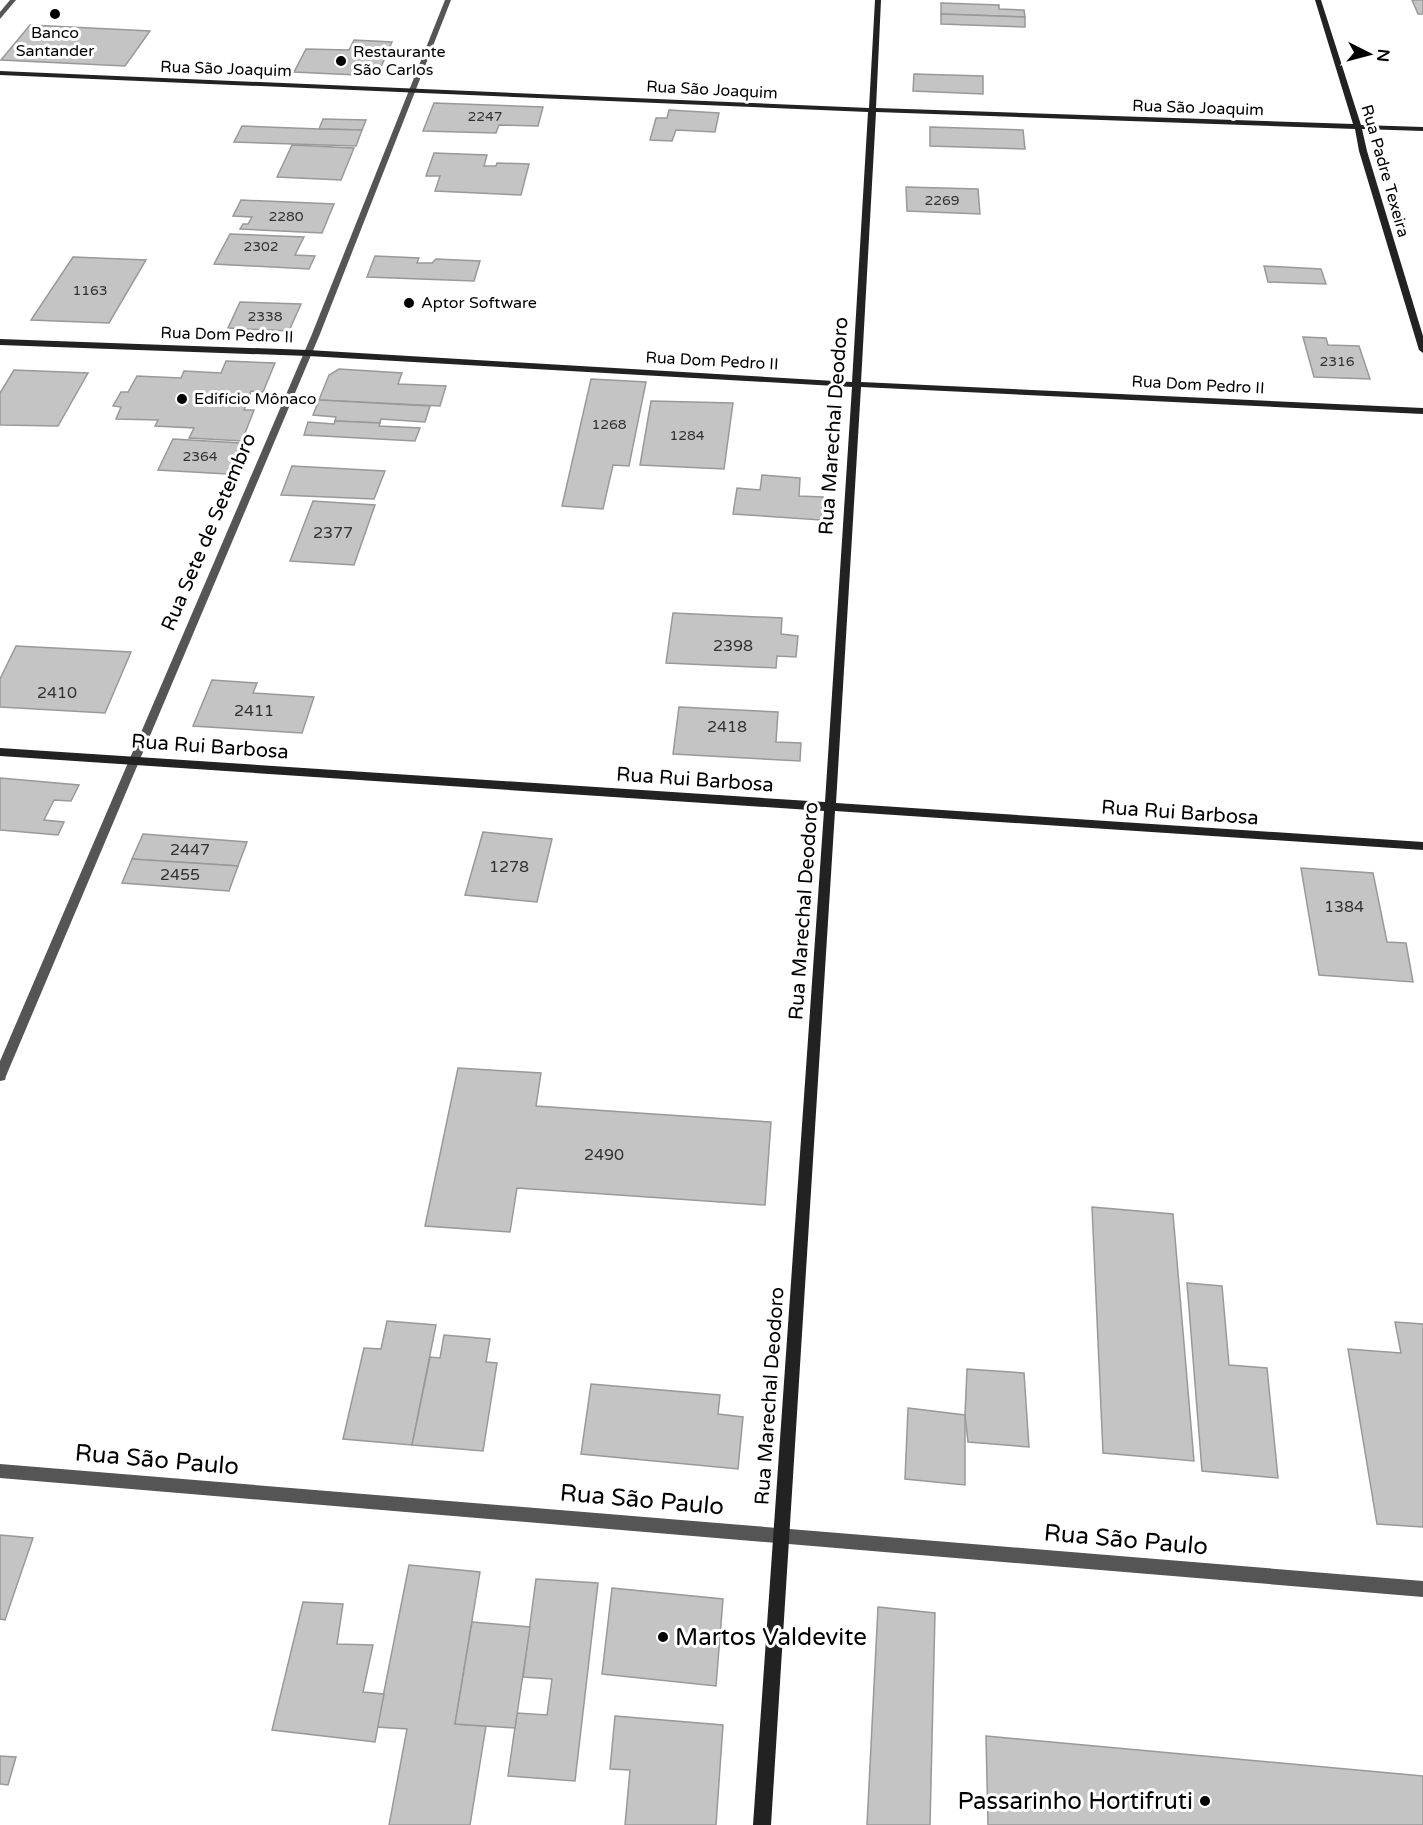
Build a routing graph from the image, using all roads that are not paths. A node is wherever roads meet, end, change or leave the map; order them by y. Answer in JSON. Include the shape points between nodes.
{"nodes":[{"id":1,"x":13,"y":0,"type":"edge"},
{"id":2,"x":448,"y":0,"type":"edge"},
{"id":3,"x":878,"y":0,"type":"edge"},
{"id":4,"x":1318,"y":0,"type":"edge"},
{"id":5,"x":0,"y":17,"type":"edge"},
{"id":6,"x":0,"y":73,"type":"edge"},
{"id":7,"x":412,"y":90,"type":"junction"},
{"id":8,"x":872,"y":110,"type":"junction"},
{"id":9,"x":1358,"y":127,"type":"junction"},
{"id":10,"x":1423,"y":129,"type":"edge"},
{"id":11,"x":0,"y":342,"type":"edge"},
{"id":12,"x":1423,"y":350,"type":"edge"},
{"id":13,"x":308,"y":353,"type":"junction"},
{"id":14,"x":856,"y":384,"type":"junction"},
{"id":15,"x":1423,"y":411,"type":"edge"},
{"id":16,"x":0,"y":752,"type":"edge"},
{"id":17,"x":134,"y":759,"type":"junction"},
{"id":18,"x":832,"y":808,"type":"junction"},
{"id":19,"x":1423,"y":846,"type":"edge"},
{"id":20,"x":0,"y":1076,"type":"edge"},
{"id":21,"x":0,"y":1471,"type":"edge"},
{"id":22,"x":780,"y":1535,"type":"junction"},
{"id":23,"x":1423,"y":1588,"type":"edge"},
{"id":24,"x":762,"y":1825,"type":"edge"}],
"edges":[{"from":1,"to":5,"type":"street"},
{"from":2,"to":7,"type":"street","name":"Rua Sete de Setembro"},
{"from":3,"to":8,"type":"main road","name":"Rua Marechal Deodoro"},
{"from":4,"to":9,"type":"main road","name":"Rua Padre Texeira"},
{"from":6,"to":7,"type":"main road","name":"Rua São Joaquim"},
{"from":7,"to":8,"type":"main road","name":"Rua São Joaquim"},
{"from":7,"to":13,"type":"street","name":"Rua Sete de Setembro"},
{"from":8,"to":9,"type":"main road","name":"Rua São Joaquim"},
{"from":8,"to":14,"type":"main road","name":"Rua Marechal Deodoro"},
{"from":9,"to":10,"type":"main road","name":"Rua São Joaquim"},
{"from":9,"to":12,"type":"main road","name":"Rua Padre Texeira"},
{"from":11,"to":13,"type":"main road","name":"Rua Dom Pedro II"},
{"from":13,"to":14,"type":"main road","name":"Rua Dom Pedro II"},
{"from":13,"to":17,"type":"street","name":"Rua Sete de Setembro"},
{"from":14,"to":15,"type":"main road","name":"Rua Dom Pedro II"},
{"from":14,"to":18,"type":"main road","name":"Rua Marechal Deodoro"},
{"from":16,"to":17,"type":"main road","name":"Rua Rui Barbosa"},
{"from":17,"to":18,"type":"main road","name":"Rua Rui Barbosa"},
{"from":17,"to":20,"type":"street","name":"Rua Sete de Setembro"},
{"from":18,"to":19,"type":"main road","name":"Rua Rui Barbosa"},
{"from":18,"to":22,"type":"main road","name":"Rua Marechal Deodoro"},
{"from":21,"to":22,"type":"street","name":"Rua São Paulo"},
{"from":22,"to":23,"type":"street","name":"Rua São Paulo"},
{"from":22,"to":24,"type":"main road","name":"Rua Marechal Deodoro"}]}
